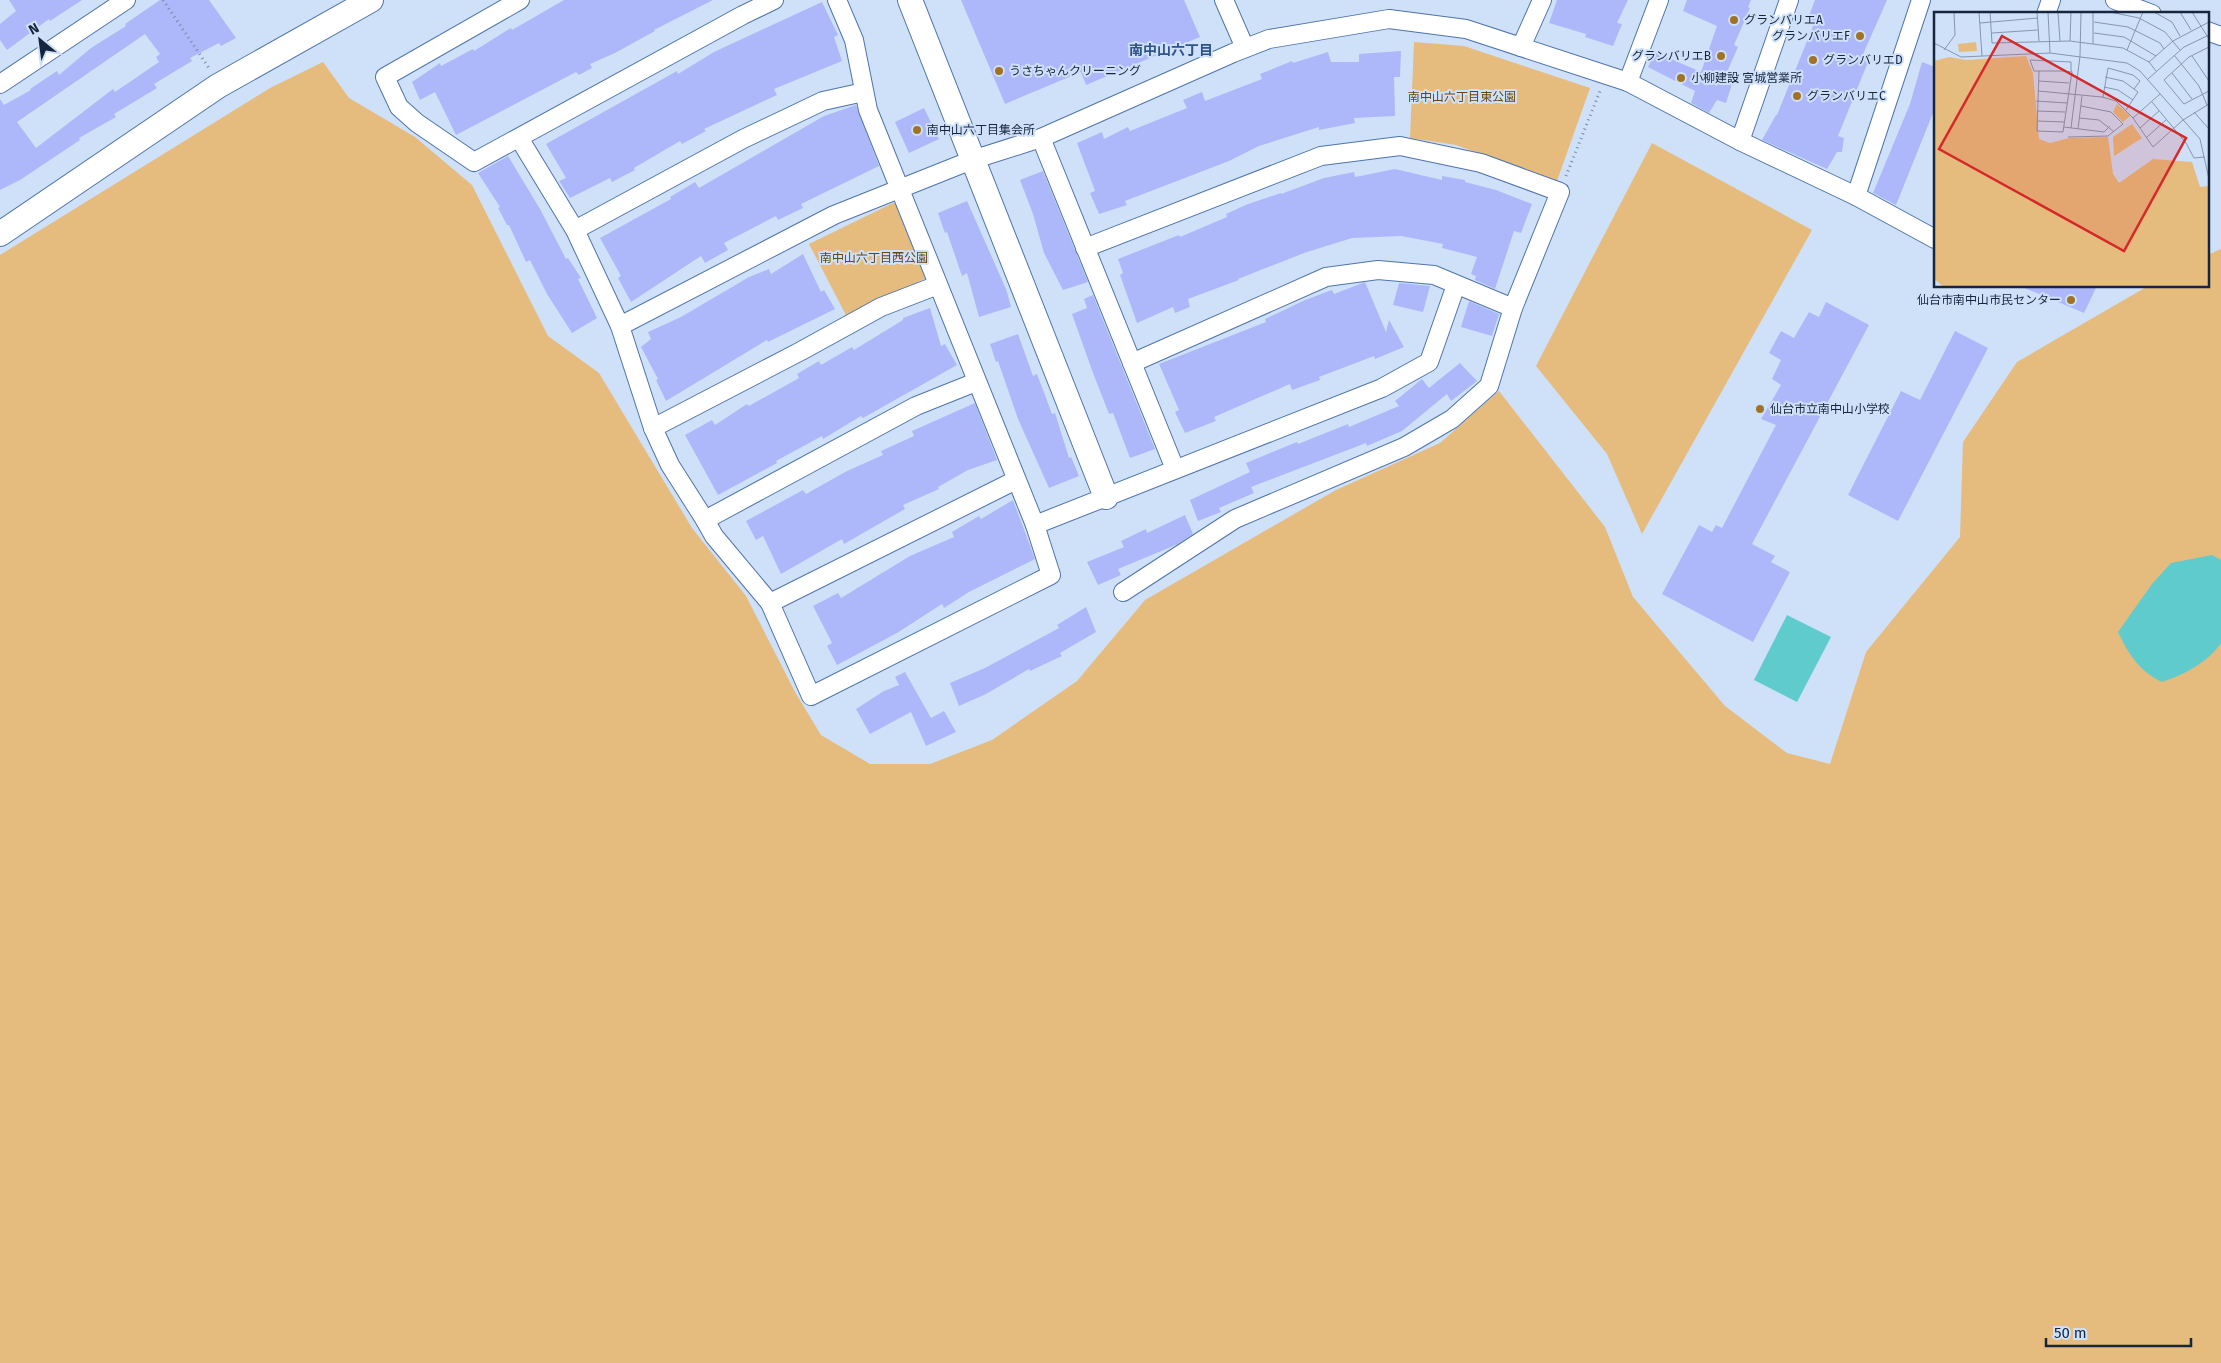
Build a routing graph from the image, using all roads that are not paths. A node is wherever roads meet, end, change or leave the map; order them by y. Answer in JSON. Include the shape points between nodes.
{"nodes":[{"id":1,"x":126,"y":0,"type":"edge"},
{"id":2,"x":371,"y":0,"type":"edge"},
{"id":3,"x":520,"y":0,"type":"edge"},
{"id":4,"x":774,"y":0,"type":"edge"},
{"id":5,"x":837,"y":0,"type":"edge"},
{"id":6,"x":910,"y":0,"type":"edge"},
{"id":7,"x":1224,"y":0,"type":"edge"},
{"id":8,"x":1542,"y":0,"type":"edge"},
{"id":9,"x":1659,"y":0,"type":"edge"},
{"id":10,"x":1789,"y":0,"type":"edge"},
{"id":11,"x":1921,"y":0,"type":"edge"},
{"id":12,"x":2051,"y":0,"type":"edge"},
{"id":13,"x":2116,"y":0,"type":"edge"},
{"id":14,"x":2047,"y":12,"type":"edge"},
{"id":15,"x":2147,"y":12,"type":"edge"},
{"id":16,"x":2208,"y":32,"type":"edge"},
{"id":17,"x":2221,"y":36,"type":"edge"},
{"id":18,"x":1245,"y":48,"type":"junction"},
{"id":19,"x":1521,"y":48,"type":"junction"},
{"id":20,"x":1628,"y":82,"type":"junction"},
{"id":21,"x":0,"y":84,"type":"edge"},
{"id":22,"x":864,"y":92,"type":"junction"},
{"id":23,"x":519,"y":138,"type":"junction"},
{"id":24,"x":1041,"y":138,"type":"junction"},
{"id":25,"x":1740,"y":141,"type":"junction"},
{"id":26,"x":972,"y":160,"type":"junction"},
{"id":27,"x":899,"y":188,"type":"junction"},
{"id":28,"x":1856,"y":196,"type":"junction"},
{"id":29,"x":575,"y":230,"type":"junction"},
{"id":30,"x":0,"y":234,"type":"edge"},
{"id":31,"x":1934,"y":238,"type":"edge"},
{"id":32,"x":1085,"y":248,"type":"junction"},
{"id":33,"x":938,"y":285,"type":"junction"},
{"id":34,"x":1456,"y":285,"type":"junction"},
{"id":35,"x":1513,"y":308,"type":"junction"},
{"id":36,"x":620,"y":326,"type":"junction"},
{"id":37,"x":1132,"y":363,"type":"junction"},
{"id":38,"x":976,"y":382,"type":"junction"},
{"id":39,"x":653,"y":428,"type":"junction"},
{"id":40,"x":1175,"y":469,"type":"junction"},
{"id":41,"x":1016,"y":480,"type":"junction"},
{"id":42,"x":1106,"y":496,"type":"junction"},
{"id":43,"x":705,"y":520,"type":"junction"},
{"id":44,"x":1035,"y":525,"type":"junction"},
{"id":45,"x":1123,"y":592,"type":"dead end"},
{"id":46,"x":770,"y":603,"type":"junction"}],
"edges":[{"from":1,"to":21,"type":"street"},
{"from":2,"to":30,"type":"street","via":[[218,86]]},
{"from":3,"to":23,"type":"street","via":[[385,77],[399,106],[417,123],[474,162]]},
{"from":4,"to":23,"type":"street"},
{"from":5,"to":22,"type":"street","via":[[854,40]]},
{"from":6,"to":26,"type":"street"},
{"from":7,"to":18,"type":"street"},
{"from":8,"to":19,"type":"street"},
{"from":9,"to":20,"type":"street"},
{"from":10,"to":25,"type":"street"},
{"from":11,"to":28,"type":"street"},
{"from":12,"to":14,"type":"street"},
{"from":13,"to":15,"type":"street"},
{"from":16,"to":17,"type":"street"},
{"from":18,"to":19,"type":"street","via":[[1269,39],[1389,19],[1466,29]]},
{"from":18,"to":24,"type":"street"},
{"from":19,"to":20,"type":"street"},
{"from":20,"to":25,"type":"street"},
{"from":22,"to":27,"type":"street"},
{"from":22,"to":29,"type":"street","via":[[823,101],[743,139]]},
{"from":23,"to":29,"type":"street"},
{"from":24,"to":26,"type":"street"},
{"from":24,"to":32,"type":"street"},
{"from":25,"to":28,"type":"street"},
{"from":26,"to":27,"type":"street"},
{"from":26,"to":42,"type":"street"},
{"from":27,"to":33,"type":"street"},
{"from":27,"to":36,"type":"street","via":[[834,215]]},
{"from":28,"to":31,"type":"street"},
{"from":29,"to":36,"type":"street"},
{"from":32,"to":35,"type":"street","via":[[1322,156],[1400,146],[1481,163],[1560,192]]},
{"from":32,"to":37,"type":"street"},
{"from":33,"to":38,"type":"street"},
{"from":33,"to":39,"type":"street","via":[[881,307]]},
{"from":34,"to":35,"type":"street"},
{"from":34,"to":37,"type":"street","via":[[1434,276],[1378,270],[1326,277]]},
{"from":34,"to":40,"type":"street","via":[[1430,362],[1382,388]]},
{"from":35,"to":45,"type":"street","via":[[1490,386],[1452,419],[1404,447],[1235,519]]},
{"from":36,"to":39,"type":"street"},
{"from":37,"to":40,"type":"street"},
{"from":38,"to":41,"type":"street"},
{"from":38,"to":43,"type":"street","via":[[916,406]]},
{"from":39,"to":43,"type":"street","via":[[670,465]]},
{"from":40,"to":42,"type":"street"},
{"from":41,"to":44,"type":"street"},
{"from":41,"to":46,"type":"street"},
{"from":42,"to":44,"type":"street"},
{"from":43,"to":46,"type":"street","via":[[714,536]]},
{"from":44,"to":46,"type":"street","via":[[1051,574],[811,696]]}]}
